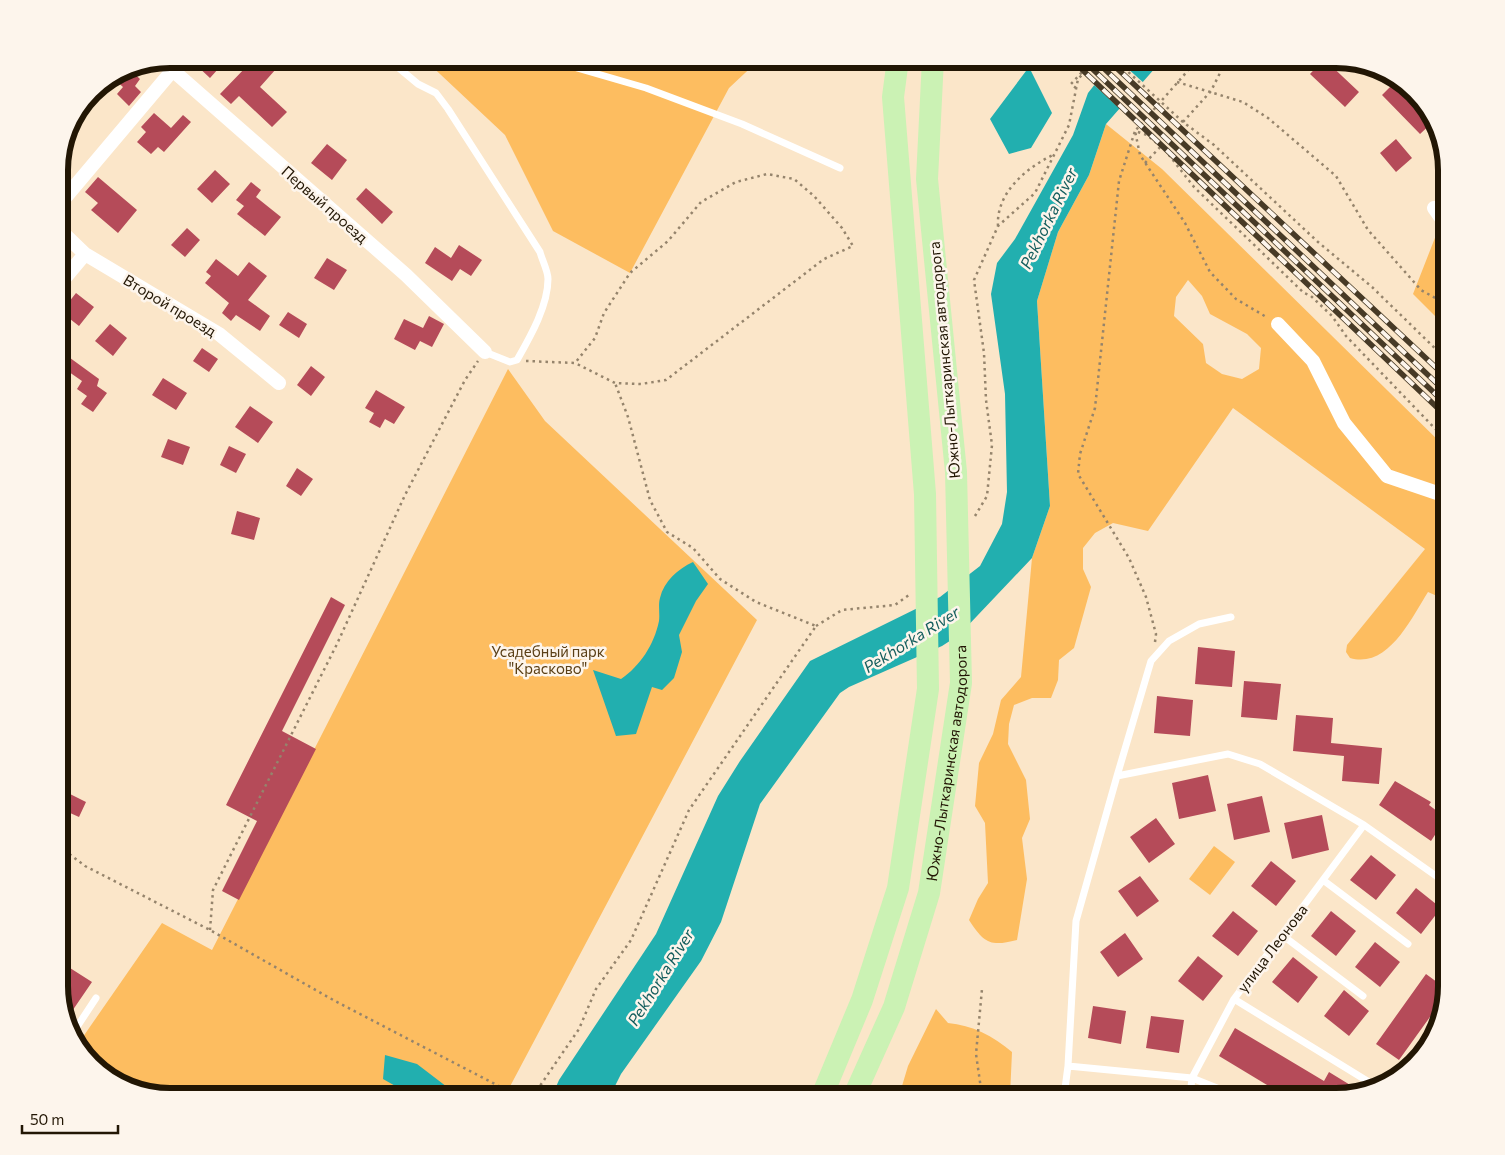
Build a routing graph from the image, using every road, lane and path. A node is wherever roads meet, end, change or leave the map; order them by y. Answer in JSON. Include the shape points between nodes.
{"nodes":[{"id":1,"x":169,"y":68,"type":"edge"},
{"id":2,"x":399,"y":68,"type":"edge"},
{"id":3,"x":577,"y":68,"type":"edge"},
{"id":4,"x":897,"y":68,"type":"edge"},
{"id":5,"x":933,"y":68,"type":"edge"},
{"id":6,"x":1088,"y":68,"type":"edge"},
{"id":7,"x":1124,"y":68,"type":"edge"},
{"id":8,"x":1190,"y":68,"type":"edge"},
{"id":9,"x":1222,"y":68,"type":"edge"},
{"id":10,"x":1083,"y":70,"type":"dead end"},
{"id":11,"x":172,"y":71,"type":"junction"},
{"id":12,"x":1177,"y":82,"type":"junction"},
{"id":13,"x":1076,"y":88,"type":"junction"},
{"id":14,"x":1211,"y":90,"type":"junction"},
{"id":15,"x":1183,"y":122,"type":"junction"},
{"id":16,"x":1135,"y":131,"type":"junction"},
{"id":17,"x":1163,"y":144,"type":"dead end"},
{"id":18,"x":1054,"y":154,"type":"junction"},
{"id":19,"x":1145,"y":164,"type":"junction"},
{"id":20,"x":840,"y":168,"type":"dead end"},
{"id":21,"x":68,"y":194,"type":"edge"},
{"id":22,"x":1434,"y":208,"type":"dead end"},
{"id":23,"x":1438,"y":214,"type":"edge"},
{"id":24,"x":998,"y":226,"type":"junction"},
{"id":25,"x":68,"y":238,"type":"edge"},
{"id":26,"x":84,"y":254,"type":"junction"},
{"id":27,"x":68,"y":274,"type":"edge"},
{"id":28,"x":1438,"y":300,"type":"edge"},
{"id":29,"x":1278,"y":324,"type":"joint"},
{"id":30,"x":1438,"y":351,"type":"edge"},
{"id":31,"x":485,"y":352,"type":"junction"},
{"id":32,"x":517,"y":360,"type":"junction"},
{"id":33,"x":575,"y":363,"type":"junction"},
{"id":34,"x":279,"y":383,"type":"dead end"},
{"id":35,"x":615,"y":383,"type":"junction"},
{"id":36,"x":1438,"y":432,"type":"edge"},
{"id":37,"x":1438,"y":493,"type":"edge"},
{"id":38,"x":972,"y":519,"type":"dead end"},
{"id":39,"x":914,"y":591,"type":"dead end"},
{"id":40,"x":1231,"y":617,"type":"dead end"},
{"id":41,"x":816,"y":626,"type":"junction"},
{"id":42,"x":1152,"y":661,"type":"junction"},
{"id":43,"x":1117,"y":776,"type":"junction"},
{"id":44,"x":1364,"y":825,"type":"junction"},
{"id":45,"x":68,"y":853,"type":"edge"},
{"id":46,"x":1438,"y":877,"type":"edge"},
{"id":47,"x":1322,"y":880,"type":"junction"},
{"id":48,"x":210,"y":930,"type":"junction"},
{"id":49,"x":1282,"y":935,"type":"junction"},
{"id":50,"x":1408,"y":944,"type":"dead end"},
{"id":51,"x":982,"y":989,"type":"dead end"},
{"id":52,"x":1363,"y":996,"type":"dead end"},
{"id":53,"x":96,"y":998,"type":"dead end"},
{"id":54,"x":1234,"y":999,"type":"junction"},
{"id":55,"x":77,"y":1027,"type":"edge"},
{"id":56,"x":1068,"y":1066,"type":"junction"},
{"id":57,"x":1192,"y":1078,"type":"junction"},
{"id":58,"x":1369,"y":1082,"type":"edge"},
{"id":59,"x":503,"y":1088,"type":"edge"},
{"id":60,"x":539,"y":1088,"type":"edge"},
{"id":61,"x":825,"y":1088,"type":"edge"},
{"id":62,"x":858,"y":1088,"type":"edge"},
{"id":63,"x":981,"y":1088,"type":"edge"},
{"id":64,"x":1065,"y":1088,"type":"edge"},
{"id":65,"x":1191,"y":1088,"type":"edge"},
{"id":66,"x":1217,"y":1088,"type":"edge"}],
"edges":[{"from":1,"to":11,"type":"street","name":"Первый проезд"},
{"from":2,"to":32,"type":"lane","via":[[436,94],[444,104],[540,252],[548,278],[543,303]]},
{"from":3,"to":20,"type":"lane","via":[[646,88],[742,124]]},
{"from":4,"to":61,"type":"main road","name":"Южно-Лыткаринская автодорога","via":[[893,97],[925,494],[928,688],[898,888],[862,1000]]},
{"from":5,"to":62,"type":"main road","name":"Южно-Лыткаринская автодорога","via":[[927,179],[956,472],[961,683],[929,893],[894,1007]]},
{"from":6,"to":13,"type":"path","via":[[1078,79]]},
{"from":7,"to":15,"type":"path"},
{"from":8,"to":12,"type":"path"},
{"from":9,"to":14,"type":"path"},
{"from":10,"to":13,"type":"path","via":[[1071,84]]},
{"from":11,"to":21,"type":"street"},
{"from":11,"to":31,"type":"street","name":"Первый проезд","via":[[406,275]]},
{"from":12,"to":14,"type":"path"},
{"from":12,"to":16,"type":"path"},
{"from":13,"to":18,"type":"path","via":[[1069,125]]},
{"from":14,"to":15,"type":"path"},
{"from":14,"to":28,"type":"path","via":[[1243,102],[1268,118],[1336,176],[1368,230],[1421,290]]},
{"from":15,"to":30,"type":"path","via":[[1214,145],[1306,232],[1372,287]]},
{"from":16,"to":19,"type":"path"},
{"from":16,"to":36,"type":"path","via":[[1147,135],[1165,150],[1194,187],[1304,293],[1320,303],[1346,336]]},
{"from":16,"to":42,"type":"path","via":[[1119,181],[1096,408],[1080,454],[1078,474],[1129,558],[1146,597],[1156,634]]},
{"from":17,"to":19,"type":"path"},
{"from":18,"to":24,"type":"path","via":[[1035,193]]},
{"from":18,"to":24,"type":"path","via":[[1038,162],[1012,186],[998,212]]},
{"from":19,"to":29,"type":"path","via":[[1185,223],[1210,272],[1236,299]]},
{"from":22,"to":23,"type":"street"},
{"from":24,"to":38,"type":"path","via":[[974,280],[992,444],[987,496]]},
{"from":25,"to":26,"type":"street","name":"Второй проезд"},
{"from":26,"to":27,"type":"street"},
{"from":26,"to":34,"type":"street","name":"Второй проезд","via":[[220,334]]},
{"from":29,"to":37,"type":"street","via":[[1313,361],[1344,423],[1387,476]]},
{"from":31,"to":32,"type":"lane","via":[[510,362]]},
{"from":31,"to":48,"type":"path","via":[[465,380],[405,495],[337,644],[213,890]]},
{"from":32,"to":33,"type":"path"},
{"from":33,"to":35,"type":"path"},
{"from":33,"to":35,"type":"path","via":[[595,338],[604,313],[630,273],[668,241],[701,202],[736,182],[767,174],[794,179],[814,196],[854,246],[824,259],[666,380],[641,384]]},
{"from":35,"to":41,"type":"path","via":[[628,417],[650,500],[667,532],[693,548],[720,579],[756,602]]},
{"from":39,"to":41,"type":"path","via":[[895,605],[842,610]]},
{"from":40,"to":42,"type":"lane","via":[[1199,624],[1169,641]]},
{"from":41,"to":60,"type":"path","via":[[689,810],[631,940],[596,989],[580,1029]]},
{"from":42,"to":43,"type":"lane"},
{"from":43,"to":44,"type":"lane","via":[[1228,754],[1260,764]]},
{"from":43,"to":56,"type":"lane","via":[[1076,921]]},
{"from":44,"to":46,"type":"lane"},
{"from":44,"to":47,"type":"lane","name":"улица Леонова"},
{"from":45,"to":48,"type":"path","via":[[85,866]]},
{"from":47,"to":49,"type":"lane","name":"улица Леонова"},
{"from":47,"to":50,"type":"lane"},
{"from":48,"to":59,"type":"path","via":[[335,1001]]},
{"from":49,"to":52,"type":"lane"},
{"from":49,"to":54,"type":"lane","name":"улица Леонова"},
{"from":51,"to":63,"type":"path","via":[[976,1054]]},
{"from":53,"to":55,"type":"lane"},
{"from":54,"to":57,"type":"lane","name":"улица Леонова"},
{"from":54,"to":58,"type":"lane"},
{"from":56,"to":57,"type":"lane"},
{"from":56,"to":64,"type":"lane"},
{"from":57,"to":65,"type":"lane"},
{"from":57,"to":66,"type":"lane"}]}
